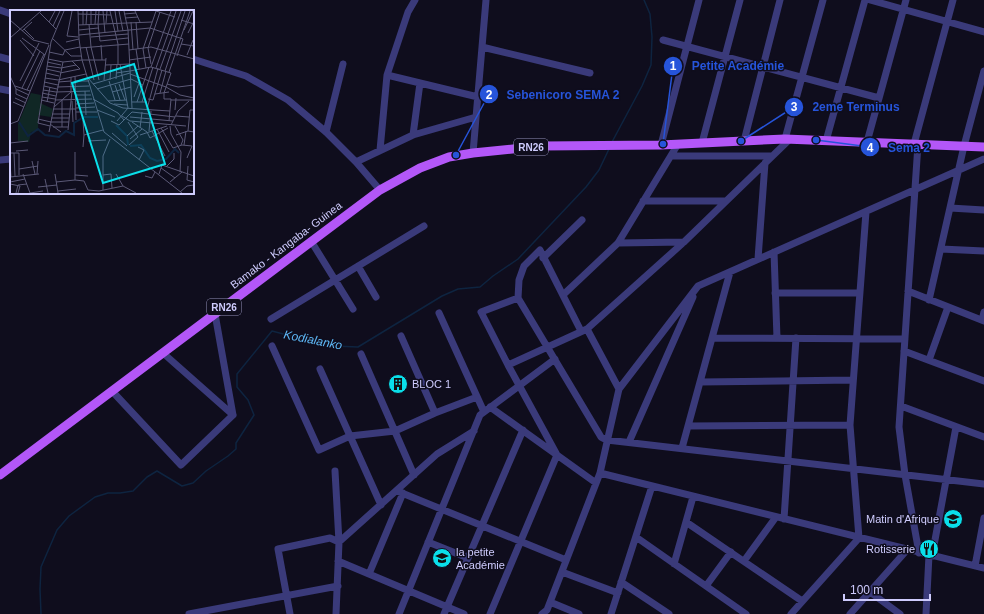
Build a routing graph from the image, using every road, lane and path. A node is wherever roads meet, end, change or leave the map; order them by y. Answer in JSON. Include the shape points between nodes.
{"nodes":[{"id":1,"x":415,"y":0,"type":"edge"},
{"id":2,"x":486,"y":0,"type":"edge"},
{"id":3,"x":699,"y":0,"type":"edge"},
{"id":4,"x":740,"y":0,"type":"edge"},
{"id":5,"x":780,"y":0,"type":"edge"},
{"id":6,"x":823,"y":0,"type":"edge"},
{"id":7,"x":864,"y":0,"type":"edge"},
{"id":8,"x":870,"y":0,"type":"edge"},
{"id":9,"x":906,"y":0,"type":"edge"},
{"id":10,"x":953,"y":0,"type":"edge"},
{"id":11,"x":904,"y":9,"type":"junction"},
{"id":12,"x":0,"y":10,"type":"edge"},
{"id":13,"x":10,"y":14,"type":"edge"},
{"id":14,"x":947,"y":22,"type":"junction"},
{"id":15,"x":984,"y":32,"type":"edge"},
{"id":16,"x":663,"y":40,"type":"dead end"},
{"id":17,"x":686,"y":46,"type":"junction"},
{"id":18,"x":482,"y":47,"type":"junction"},
{"id":19,"x":725,"y":56,"type":"junction"},
{"id":20,"x":0,"y":57,"type":"edge"},
{"id":21,"x":194,"y":59,"type":"edge"},
{"id":22,"x":10,"y":60,"type":"edge"},
{"id":23,"x":343,"y":64,"type":"dead end"},
{"id":24,"x":763,"y":67,"type":"junction"},
{"id":25,"x":984,"y":71,"type":"edge"},
{"id":26,"x":590,"y":73,"type":"dead end"},
{"id":27,"x":387,"y":75,"type":"junction"},
{"id":28,"x":802,"y":77,"type":"junction"},
{"id":29,"x":420,"y":83,"type":"junction"},
{"id":30,"x":841,"y":87,"type":"junction"},
{"id":31,"x":0,"y":89,"type":"edge"},
{"id":32,"x":10,"y":91,"type":"edge"},
{"id":33,"x":478,"y":97,"type":"junction"},
{"id":34,"x":879,"y":98,"type":"junction"},
{"id":35,"x":476,"y":117,"type":"junction"},
{"id":36,"x":326,"y":132,"type":"junction"},
{"id":37,"x":413,"y":135,"type":"junction"},
{"id":38,"x":788,"y":139,"type":"junction"},
{"id":39,"x":826,"y":140,"type":"junction"},
{"id":40,"x":744,"y":141,"type":"junction"},
{"id":41,"x":867,"y":142,"type":"junction"},
{"id":42,"x":702,"y":143,"type":"junction"},
{"id":43,"x":678,"y":144,"type":"junction"},
{"id":44,"x":916,"y":144,"type":"junction"},
{"id":45,"x":660,"y":145,"type":"junction"},
{"id":46,"x":964,"y":146,"type":"junction"},
{"id":47,"x":984,"y":147,"type":"edge"},
{"id":48,"x":380,"y":150,"type":"junction"},
{"id":49,"x":473,"y":153,"type":"junction"},
{"id":50,"x":671,"y":156,"type":"junction"},
{"id":51,"x":772,"y":156,"type":"junction"},
{"id":52,"x":10,"y":159,"type":"edge"},
{"id":53,"x":984,"y":159,"type":"edge"},
{"id":54,"x":0,"y":160,"type":"edge"},
{"id":55,"x":356,"y":162,"type":"junction"},
{"id":56,"x":765,"y":163,"type":"junction"},
{"id":57,"x":959,"y":170,"type":"junction"},
{"id":58,"x":380,"y":190,"type":"junction"},
{"id":59,"x":915,"y":190,"type":"junction"},
{"id":60,"x":643,"y":201,"type":"junction"},
{"id":61,"x":726,"y":201,"type":"junction"},
{"id":62,"x":950,"y":208,"type":"junction"},
{"id":63,"x":984,"y":210,"type":"edge"},
{"id":64,"x":866,"y":212,"type":"junction"},
{"id":65,"x":582,"y":220,"type":"dead end"},
{"id":66,"x":424,"y":226,"type":"dead end"},
{"id":67,"x":311,"y":241,"type":"junction"},
{"id":68,"x":684,"y":242,"type":"junction"},
{"id":69,"x":618,"y":243,"type":"junction"},
{"id":70,"x":941,"y":248,"type":"junction"},
{"id":71,"x":984,"y":251,"type":"edge"},
{"id":72,"x":774,"y":252,"type":"junction"},
{"id":73,"x":544,"y":258,"type":"junction"},
{"id":74,"x":758,"y":259,"type":"junction"},
{"id":75,"x":358,"y":266,"type":"junction"},
{"id":76,"x":730,"y":272,"type":"junction"},
{"id":77,"x":335,"y":280,"type":"junction"},
{"id":78,"x":698,"y":286,"type":"junction"},
{"id":79,"x":908,"y":291,"type":"junction"},
{"id":80,"x":859,"y":292,"type":"junction"},
{"id":81,"x":776,"y":293,"type":"junction"},
{"id":82,"x":563,"y":295,"type":"junction"},
{"id":83,"x":376,"y":297,"type":"dead end"},
{"id":84,"x":518,"y":298,"type":"junction"},
{"id":85,"x":929,"y":300,"type":"junction"},
{"id":86,"x":948,"y":307,"type":"junction"},
{"id":87,"x":353,"y":309,"type":"dead end"},
{"id":88,"x":984,"y":312,"type":"edge"},
{"id":89,"x":439,"y":313,"type":"dead end"},
{"id":90,"x":215,"y":314,"type":"junction"},
{"id":91,"x":271,"y":319,"type":"dead end"},
{"id":92,"x":983,"y":320,"type":"edge"},
{"id":93,"x":584,"y":330,"type":"junction"},
{"id":94,"x":401,"y":336,"type":"dead end"},
{"id":95,"x":712,"y":338,"type":"junction"},
{"id":96,"x":777,"y":338,"type":"junction"},
{"id":97,"x":796,"y":338,"type":"junction"},
{"id":98,"x":855,"y":339,"type":"junction"},
{"id":99,"x":905,"y":339,"type":"junction"},
{"id":100,"x":272,"y":346,"type":"dead end"},
{"id":101,"x":547,"y":347,"type":"junction"},
{"id":102,"x":904,"y":351,"type":"junction"},
{"id":103,"x":163,"y":353,"type":"junction"},
{"id":104,"x":361,"y":354,"type":"dead end"},
{"id":105,"x":555,"y":359,"type":"junction"},
{"id":106,"x":929,"y":360,"type":"junction"},
{"id":107,"x":508,"y":365,"type":"junction"},
{"id":108,"x":320,"y":369,"type":"dead end"},
{"id":109,"x":853,"y":380,"type":"junction"},
{"id":110,"x":794,"y":381,"type":"junction"},
{"id":111,"x":984,"y":381,"type":"edge"},
{"id":112,"x":700,"y":382,"type":"junction"},
{"id":113,"x":519,"y":385,"type":"junction"},
{"id":114,"x":619,"y":389,"type":"junction"},
{"id":115,"x":112,"y":391,"type":"junction"},
{"id":116,"x":477,"y":398,"type":"junction"},
{"id":117,"x":901,"y":406,"type":"junction"},
{"id":118,"x":490,"y":407,"type":"junction"},
{"id":119,"x":484,"y":412,"type":"junction"},
{"id":120,"x":435,"y":414,"type":"junction"},
{"id":121,"x":233,"y":415,"type":"junction"},
{"id":122,"x":850,"y":425,"type":"junction"},
{"id":123,"x":688,"y":426,"type":"junction"},
{"id":124,"x":791,"y":426,"type":"junction"},
{"id":125,"x":956,"y":427,"type":"junction"},
{"id":126,"x":523,"y":430,"type":"junction"},
{"id":127,"x":395,"y":431,"type":"junction"},
{"id":128,"x":474,"y":431,"type":"junction"},
{"id":129,"x":350,"y":436,"type":"junction"},
{"id":130,"x":984,"y":437,"type":"edge"},
{"id":131,"x":607,"y":440,"type":"junction"},
{"id":132,"x":629,"y":442,"type":"junction"},
{"id":133,"x":682,"y":448,"type":"junction"},
{"id":134,"x":557,"y":455,"type":"junction"},
{"id":135,"x":788,"y":461,"type":"junction"},
{"id":136,"x":853,"y":468,"type":"junction"},
{"id":137,"x":335,"y":471,"type":"dead end"},
{"id":138,"x":600,"y":473,"type":"junction"},
{"id":139,"x":0,"y":475,"type":"edge"},
{"id":140,"x":414,"y":475,"type":"junction"},
{"id":141,"x":905,"y":475,"type":"junction"},
{"id":142,"x":947,"y":480,"type":"junction"},
{"id":143,"x":596,"y":483,"type":"junction"},
{"id":144,"x":984,"y":484,"type":"edge"},
{"id":145,"x":652,"y":486,"type":"junction"},
{"id":146,"x":400,"y":492,"type":"junction"},
{"id":147,"x":693,"y":497,"type":"junction"},
{"id":148,"x":381,"y":505,"type":"junction"},
{"id":149,"x":442,"y":509,"type":"junction"},
{"id":150,"x":776,"y":517,"type":"junction"},
{"id":151,"x":984,"y":518,"type":"edge"},
{"id":152,"x":784,"y":519,"type":"junction"},
{"id":153,"x":686,"y":522,"type":"junction"},
{"id":154,"x":482,"y":526,"type":"junction"},
{"id":155,"x":636,"y":537,"type":"junction"},
{"id":156,"x":859,"y":538,"type":"junction"},
{"id":157,"x":339,"y":542,"type":"junction"},
{"id":158,"x":428,"y":542,"type":"junction"},
{"id":159,"x":521,"y":542,"type":"junction"},
{"id":160,"x":907,"y":550,"type":"junction"},
{"id":161,"x":732,"y":552,"type":"junction"},
{"id":162,"x":919,"y":553,"type":"junction"},
{"id":163,"x":931,"y":556,"type":"junction"},
{"id":164,"x":468,"y":558,"type":"junction"},
{"id":165,"x":566,"y":560,"type":"junction"},
{"id":166,"x":338,"y":561,"type":"junction"},
{"id":167,"x":744,"y":561,"type":"junction"},
{"id":168,"x":674,"y":564,"type":"junction"},
{"id":169,"x":975,"y":566,"type":"junction"},
{"id":170,"x":984,"y":568,"type":"edge"},
{"id":171,"x":562,"y":572,"type":"junction"},
{"id":172,"x":369,"y":574,"type":"junction"},
{"id":173,"x":621,"y":582,"type":"junction"},
{"id":174,"x":338,"y":586,"type":"junction"},
{"id":175,"x":706,"y":586,"type":"junction"},
{"id":176,"x":408,"y":590,"type":"junction"},
{"id":177,"x":870,"y":592,"type":"junction"},
{"id":178,"x":618,"y":593,"type":"junction"},
{"id":179,"x":287,"y":595,"type":"junction"},
{"id":180,"x":802,"y":601,"type":"junction"},
{"id":181,"x":550,"y":602,"type":"junction"},
{"id":182,"x":446,"y":610,"type":"edge"},
{"id":183,"x":201,"y":613,"type":"edge"},
{"id":184,"x":189,"y":614,"type":"edge"},
{"id":185,"x":290,"y":614,"type":"edge"},
{"id":186,"x":336,"y":614,"type":"edge"},
{"id":187,"x":399,"y":614,"type":"edge"},
{"id":188,"x":464,"y":614,"type":"edge"},
{"id":189,"x":490,"y":614,"type":"edge"},
{"id":190,"x":542,"y":614,"type":"edge"},
{"id":191,"x":580,"y":614,"type":"edge"},
{"id":192,"x":611,"y":614,"type":"edge"},
{"id":193,"x":669,"y":614,"type":"edge"},
{"id":194,"x":746,"y":614,"type":"edge"},
{"id":195,"x":790,"y":614,"type":"edge"},
{"id":196,"x":850,"y":614,"type":"edge"},
{"id":197,"x":900,"y":614,"type":"edge"},
{"id":198,"x":926,"y":614,"type":"edge"}],
"edges":[{"from":1,"to":27,"type":"street","via":[[408,12]]},
{"from":2,"to":18,"type":"street"},
{"from":3,"to":17,"type":"street"},
{"from":4,"to":19,"type":"street"},
{"from":5,"to":24,"type":"street"},
{"from":6,"to":28,"type":"street"},
{"from":7,"to":30,"type":"street"},
{"from":8,"to":11,"type":"street"},
{"from":9,"to":11,"type":"street"},
{"from":10,"to":14,"type":"street"},
{"from":11,"to":14,"type":"street"},
{"from":11,"to":34,"type":"street"},
{"from":12,"to":13,"type":"street"},
{"from":14,"to":15,"type":"street"},
{"from":14,"to":44,"type":"street"},
{"from":16,"to":17,"type":"street"},
{"from":17,"to":19,"type":"street"},
{"from":17,"to":45,"type":"street"},
{"from":18,"to":26,"type":"street"},
{"from":18,"to":33,"type":"street"},
{"from":19,"to":24,"type":"street"},
{"from":19,"to":42,"type":"street"},
{"from":20,"to":22,"type":"street"},
{"from":21,"to":36,"type":"street","via":[[246,76],[288,100]]},
{"from":23,"to":36,"type":"street"},
{"from":24,"to":28,"type":"street"},
{"from":24,"to":40,"type":"street"},
{"from":25,"to":46,"type":"street"},
{"from":27,"to":29,"type":"street"},
{"from":27,"to":48,"type":"street"},
{"from":28,"to":30,"type":"street"},
{"from":28,"to":38,"type":"street"},
{"from":29,"to":33,"type":"street"},
{"from":29,"to":37,"type":"street"},
{"from":30,"to":34,"type":"street"},
{"from":30,"to":39,"type":"street"},
{"from":31,"to":32,"type":"street"},
{"from":33,"to":35,"type":"street"},
{"from":34,"to":41,"type":"street"},
{"from":35,"to":37,"type":"street"},
{"from":35,"to":49,"type":"street"},
{"from":36,"to":55,"type":"street"},
{"from":37,"to":48,"type":"street"},
{"from":38,"to":39,"type":"main road","name":"Bamako - Kangaba- Guinea","number":"RN26"},
{"from":38,"to":40,"type":"main road","name":"Bamako - Kangaba- Guinea","number":"RN26"},
{"from":38,"to":51,"type":"street"},
{"from":39,"to":41,"type":"main road","name":"Bamako - Kangaba- Guinea","number":"RN26"},
{"from":40,"to":42,"type":"main road","name":"Bamako - Kangaba- Guinea","number":"RN26"},
{"from":41,"to":44,"type":"main road","name":"Bamako - Kangaba- Guinea","number":"RN26"},
{"from":42,"to":43,"type":"main road","name":"Bamako - Kangaba- Guinea","number":"RN26"},
{"from":43,"to":45,"type":"main road","name":"Bamako - Kangaba- Guinea","number":"RN26"},
{"from":43,"to":50,"type":"street"},
{"from":44,"to":46,"type":"main road","name":"Bamako - Kangaba- Guinea","number":"RN26"},
{"from":44,"to":59,"type":"street"},
{"from":45,"to":49,"type":"main road","name":"Bamako - Kangaba- Guinea","number":"RN26","via":[[542,146]]},
{"from":46,"to":47,"type":"main road","name":"Bamako - Kangaba- Guinea","number":"RN26"},
{"from":46,"to":57,"type":"street"},
{"from":48,"to":55,"type":"street"},
{"from":49,"to":58,"type":"main road","name":"Bamako - Kangaba- Guinea","number":"RN26","via":[[449,157],[420,168]]},
{"from":50,"to":51,"type":"street"},
{"from":50,"to":60,"type":"street"},
{"from":51,"to":56,"type":"street"},
{"from":52,"to":54,"type":"street"},
{"from":53,"to":57,"type":"street"},
{"from":55,"to":58,"type":"street"},
{"from":56,"to":61,"type":"street"},
{"from":56,"to":74,"type":"street"},
{"from":57,"to":59,"type":"street"},
{"from":57,"to":62,"type":"street"},
{"from":58,"to":67,"type":"main road","name":"Bamako - Kangaba- Guinea","number":"RN26"},
{"from":59,"to":64,"type":"street"},
{"from":59,"to":79,"type":"street"},
{"from":60,"to":61,"type":"street"},
{"from":60,"to":69,"type":"street"},
{"from":61,"to":68,"type":"street"},
{"from":62,"to":63,"type":"street"},
{"from":62,"to":70,"type":"street"},
{"from":64,"to":72,"type":"street"},
{"from":64,"to":80,"type":"street"},
{"from":65,"to":73,"type":"street"},
{"from":66,"to":75,"type":"street"},
{"from":67,"to":77,"type":"street"},
{"from":67,"to":90,"type":"main road","name":"Bamako - Kangaba- Guinea","number":"RN26"},
{"from":68,"to":69,"type":"street"},
{"from":68,"to":93,"type":"street"},
{"from":69,"to":82,"type":"street"},
{"from":70,"to":71,"type":"street"},
{"from":70,"to":85,"type":"street"},
{"from":72,"to":74,"type":"street"},
{"from":72,"to":81,"type":"street"},
{"from":73,"to":82,"type":"street"},
{"from":73,"to":84,"type":"street","via":[[540,250],[524,266],[519,280]]},
{"from":74,"to":76,"type":"street"},
{"from":75,"to":77,"type":"street"},
{"from":75,"to":83,"type":"street"},
{"from":76,"to":78,"type":"street"},
{"from":76,"to":95,"type":"street"},
{"from":77,"to":87,"type":"street"},
{"from":77,"to":91,"type":"street"},
{"from":78,"to":114,"type":"street"},
{"from":78,"to":132,"type":"street"},
{"from":79,"to":85,"type":"street"},
{"from":79,"to":99,"type":"street"},
{"from":80,"to":81,"type":"street"},
{"from":80,"to":98,"type":"street"},
{"from":81,"to":96,"type":"street"},
{"from":82,"to":93,"type":"street"},
{"from":84,"to":101,"type":"street"},
{"from":84,"to":107,"type":"street","via":[[481,312]]},
{"from":85,"to":86,"type":"street"},
{"from":86,"to":92,"type":"street"},
{"from":86,"to":106,"type":"street"},
{"from":88,"to":92,"type":"street"},
{"from":89,"to":116,"type":"street"},
{"from":90,"to":103,"type":"main road","name":"Bamako - Kangaba- Guinea","number":"RN26"},
{"from":90,"to":121,"type":"street"},
{"from":93,"to":101,"type":"street"},
{"from":93,"to":114,"type":"street"},
{"from":94,"to":120,"type":"street"},
{"from":95,"to":96,"type":"street"},
{"from":95,"to":112,"type":"street"},
{"from":96,"to":97,"type":"street"},
{"from":97,"to":98,"type":"street"},
{"from":97,"to":110,"type":"street"},
{"from":98,"to":99,"type":"street"},
{"from":98,"to":109,"type":"street"},
{"from":99,"to":102,"type":"street"},
{"from":100,"to":129,"type":"street","via":[[319,450]]},
{"from":101,"to":105,"type":"street"},
{"from":101,"to":107,"type":"street"},
{"from":102,"to":106,"type":"street"},
{"from":102,"to":117,"type":"street"},
{"from":103,"to":115,"type":"main road","name":"Bamako - Kangaba- Guinea","number":"RN26"},
{"from":103,"to":121,"type":"street"},
{"from":104,"to":127,"type":"street"},
{"from":105,"to":113,"type":"street"},
{"from":105,"to":131,"type":"street","via":[[601,437]]},
{"from":106,"to":111,"type":"street"},
{"from":107,"to":113,"type":"street"},
{"from":108,"to":129,"type":"street"},
{"from":109,"to":110,"type":"street"},
{"from":109,"to":122,"type":"street"},
{"from":110,"to":112,"type":"street"},
{"from":110,"to":124,"type":"street"},
{"from":112,"to":123,"type":"street"},
{"from":113,"to":118,"type":"street"},
{"from":113,"to":134,"type":"street"},
{"from":114,"to":131,"type":"street"},
{"from":115,"to":121,"type":"street","via":[[181,465]]},
{"from":115,"to":139,"type":"main road","name":"Bamako - Kangaba- Guinea","number":"RN26"},
{"from":116,"to":119,"type":"street"},
{"from":116,"to":120,"type":"street"},
{"from":117,"to":125,"type":"street"},
{"from":117,"to":141,"type":"street","via":[[899,427]]},
{"from":118,"to":119,"type":"street"},
{"from":118,"to":126,"type":"street"},
{"from":119,"to":128,"type":"street","via":[[480,415]]},
{"from":120,"to":127,"type":"street"},
{"from":122,"to":124,"type":"street"},
{"from":122,"to":136,"type":"street"},
{"from":123,"to":124,"type":"street"},
{"from":123,"to":133,"type":"street"},
{"from":124,"to":135,"type":"street"},
{"from":125,"to":130,"type":"street"},
{"from":125,"to":142,"type":"street"},
{"from":126,"to":134,"type":"street"},
{"from":126,"to":154,"type":"street"},
{"from":127,"to":129,"type":"street"},
{"from":127,"to":140,"type":"street"},
{"from":128,"to":140,"type":"street","via":[[437,454]]},
{"from":128,"to":149,"type":"street"},
{"from":129,"to":148,"type":"street"},
{"from":131,"to":132,"type":"street"},
{"from":131,"to":138,"type":"street"},
{"from":132,"to":133,"type":"street"},
{"from":133,"to":135,"type":"street"},
{"from":134,"to":143,"type":"street"},
{"from":134,"to":159,"type":"street"},
{"from":135,"to":136,"type":"street"},
{"from":135,"to":152,"type":"street"},
{"from":136,"to":141,"type":"street"},
{"from":136,"to":156,"type":"street"},
{"from":137,"to":157,"type":"street"},
{"from":138,"to":143,"type":"street"},
{"from":138,"to":145,"type":"street"},
{"from":140,"to":146,"type":"street"},
{"from":141,"to":142,"type":"street"},
{"from":141,"to":162,"type":"street"},
{"from":142,"to":144,"type":"street"},
{"from":142,"to":163,"type":"street"},
{"from":143,"to":165,"type":"street"},
{"from":145,"to":147,"type":"street"},
{"from":145,"to":155,"type":"street"},
{"from":146,"to":148,"type":"street"},
{"from":146,"to":149,"type":"street"},
{"from":146,"to":172,"type":"street"},
{"from":147,"to":150,"type":"street"},
{"from":147,"to":153,"type":"street"},
{"from":148,"to":157,"type":"street"},
{"from":149,"to":154,"type":"street"},
{"from":149,"to":158,"type":"street"},
{"from":150,"to":152,"type":"street"},
{"from":150,"to":167,"type":"street"},
{"from":151,"to":169,"type":"street"},
{"from":152,"to":156,"type":"street"},
{"from":153,"to":161,"type":"street"},
{"from":153,"to":168,"type":"street"},
{"from":154,"to":159,"type":"street"},
{"from":154,"to":164,"type":"street"},
{"from":155,"to":168,"type":"street"},
{"from":155,"to":173,"type":"street"},
{"from":156,"to":160,"type":"street"},
{"from":156,"to":180,"type":"street"},
{"from":157,"to":166,"type":"street"},
{"from":157,"to":179,"type":"street","via":[[330,538],[278,549]]},
{"from":158,"to":164,"type":"street"},
{"from":158,"to":176,"type":"street"},
{"from":159,"to":165,"type":"street"},
{"from":159,"to":189,"type":"street"},
{"from":160,"to":162,"type":"street"},
{"from":160,"to":177,"type":"street"},
{"from":161,"to":167,"type":"street"},
{"from":161,"to":175,"type":"street"},
{"from":162,"to":163,"type":"street"},
{"from":163,"to":169,"type":"street"},
{"from":163,"to":198,"type":"street"},
{"from":164,"to":182,"type":"street"},
{"from":165,"to":171,"type":"street"},
{"from":166,"to":172,"type":"street"},
{"from":166,"to":174,"type":"street"},
{"from":167,"to":180,"type":"street"},
{"from":168,"to":175,"type":"street"},
{"from":169,"to":170,"type":"street"},
{"from":171,"to":178,"type":"street"},
{"from":171,"to":181,"type":"street"},
{"from":172,"to":176,"type":"street"},
{"from":173,"to":178,"type":"street"},
{"from":173,"to":193,"type":"street"},
{"from":174,"to":179,"type":"street"},
{"from":174,"to":186,"type":"street"},
{"from":175,"to":194,"type":"street"},
{"from":176,"to":182,"type":"street"},
{"from":176,"to":187,"type":"street"},
{"from":177,"to":196,"type":"street"},
{"from":177,"to":197,"type":"street"},
{"from":178,"to":192,"type":"street"},
{"from":179,"to":183,"type":"street"},
{"from":179,"to":185,"type":"street"},
{"from":180,"to":195,"type":"street"},
{"from":181,"to":190,"type":"street"},
{"from":181,"to":191,"type":"street"},
{"from":182,"to":188,"type":"street"},
{"from":183,"to":184,"type":"street"}]}
